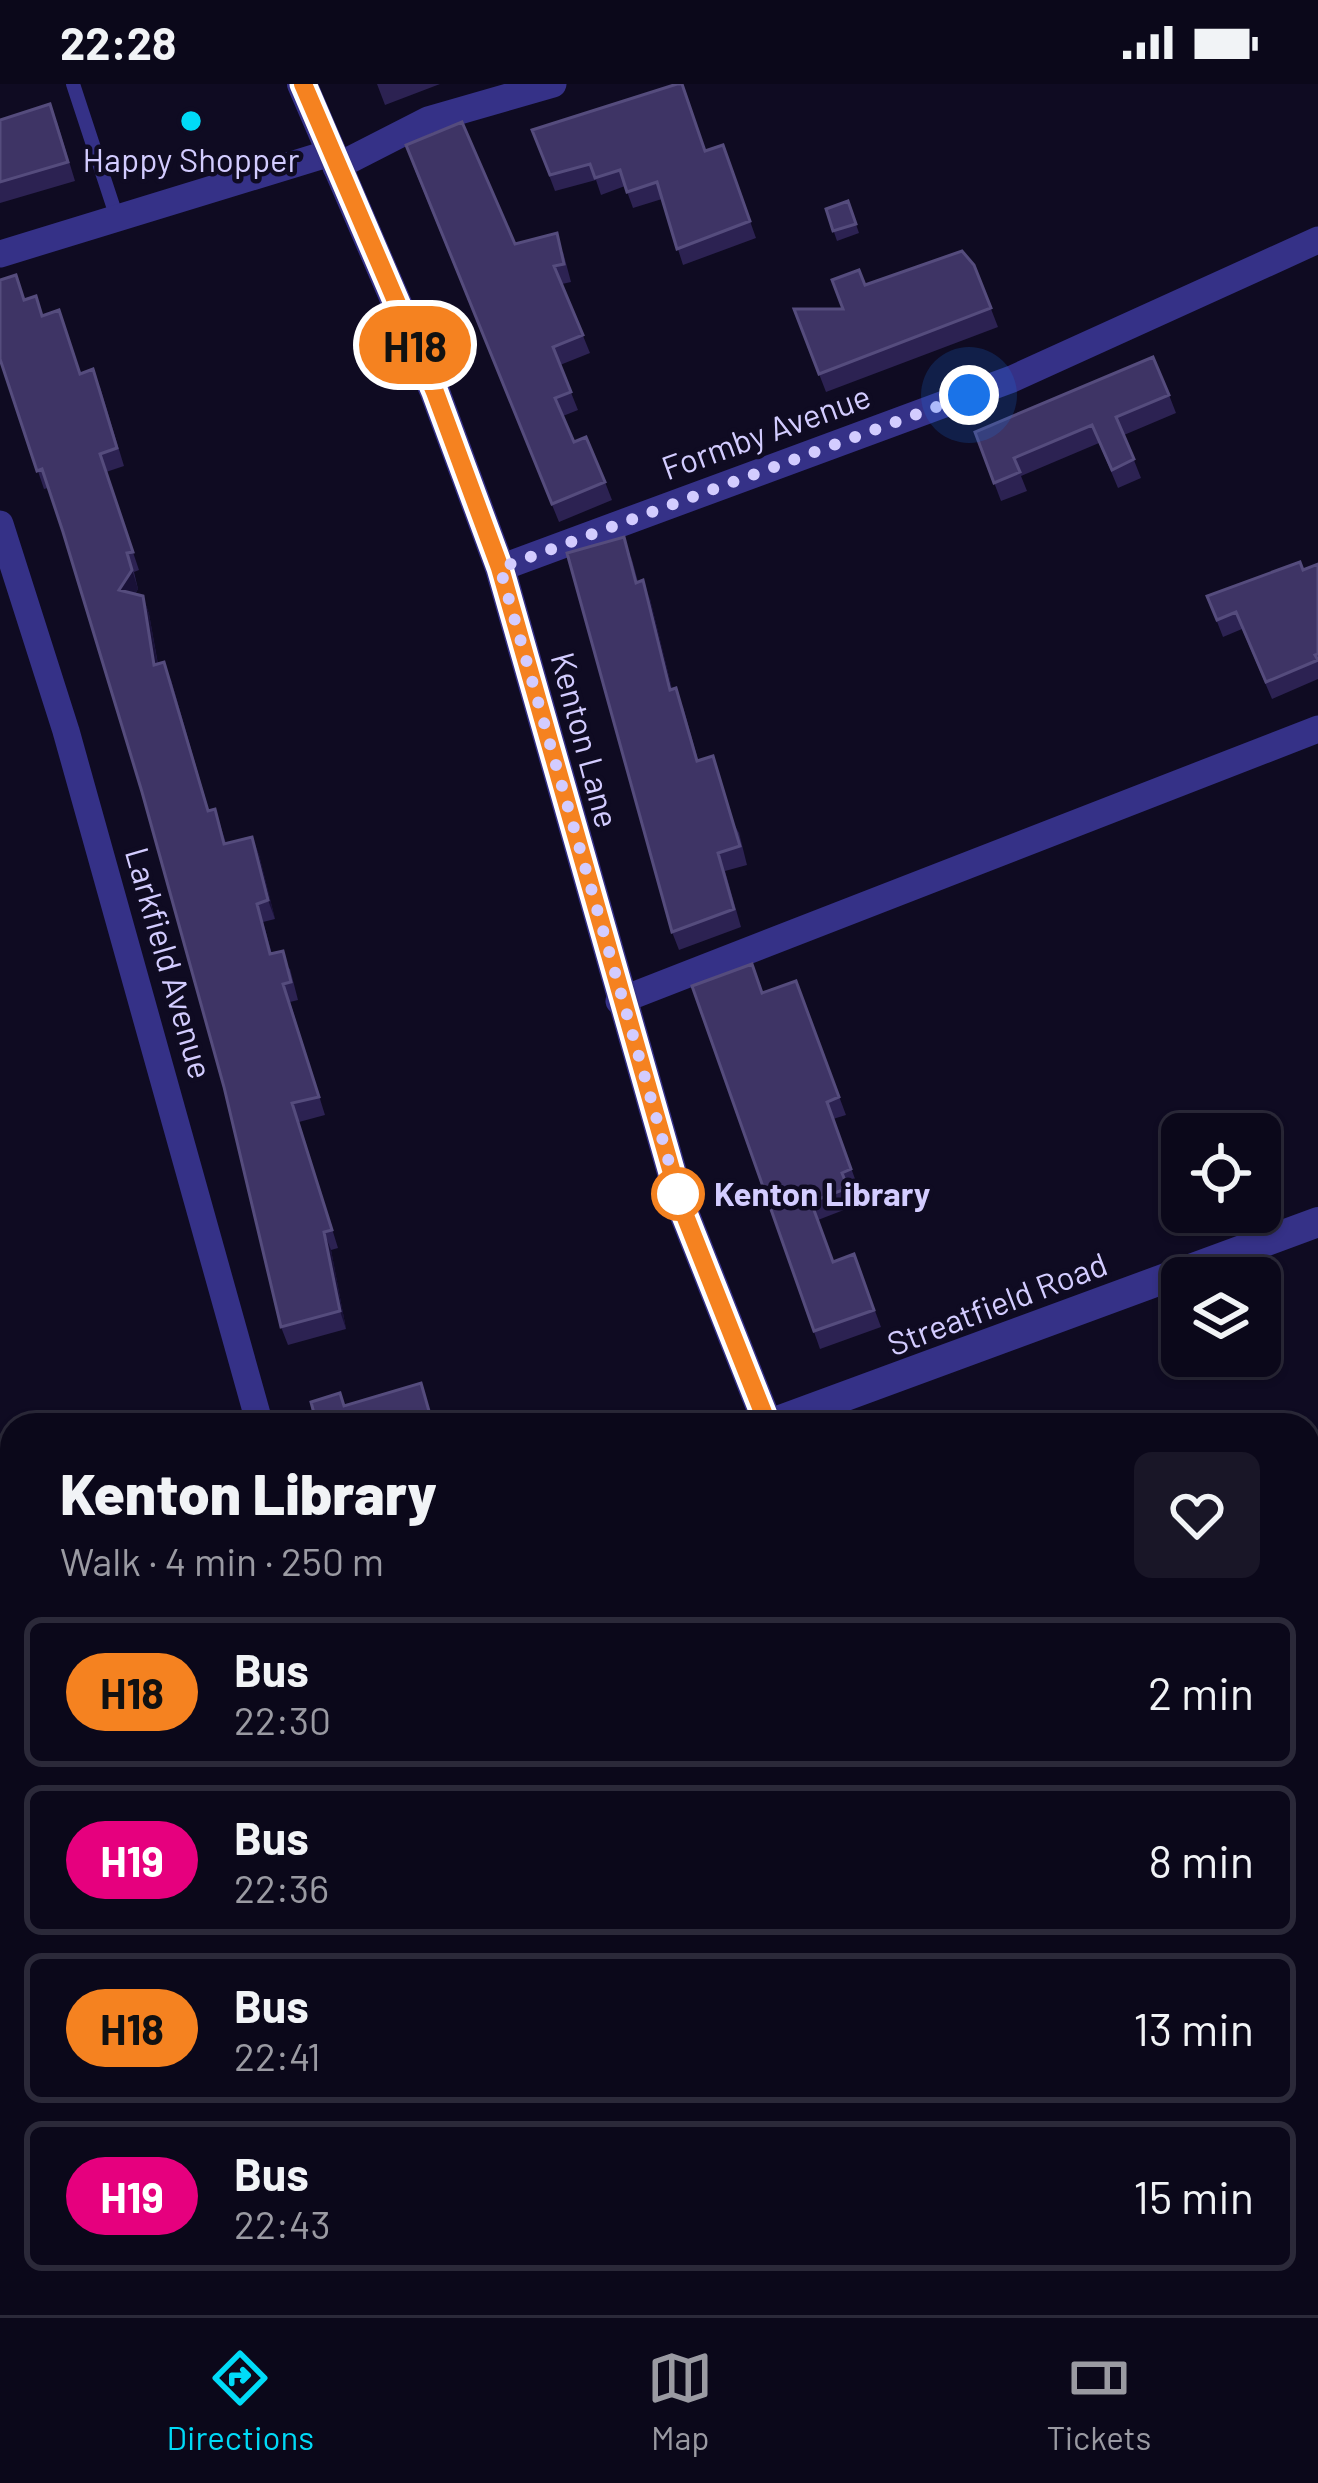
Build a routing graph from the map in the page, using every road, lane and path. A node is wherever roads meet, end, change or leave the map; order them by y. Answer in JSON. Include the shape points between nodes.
{"nodes":[{"id":1,"x":73,"y":84,"type":"edge"},
{"id":2,"x":302,"y":84,"type":"edge"},
{"id":3,"x":553,"y":84,"type":"edge"},
{"id":4,"x":333,"y":160,"type":"junction"},
{"id":5,"x":118,"y":220,"type":"junction"},
{"id":6,"x":1318,"y":240,"type":"edge"},
{"id":7,"x":0,"y":254,"type":"edge"},
{"id":8,"x":0,"y":524,"type":"edge"},
{"id":9,"x":500,"y":568,"type":"junction"},
{"id":10,"x":1318,"y":729,"type":"edge"},
{"id":11,"x":619,"y":1001,"type":"junction"},
{"id":12,"x":1318,"y":1222,"type":"edge"},
{"id":13,"x":257,"y":1413,"type":"edge"},
{"id":14,"x":762,"y":1413,"type":"edge"},
{"id":15,"x":800,"y":1413,"type":"edge"}],
"edges":[{"from":1,"to":5,"type":"lane"},
{"from":2,"to":4,"type":"street","name":"Kenton Lane"},
{"from":3,"to":4,"type":"street","via":[[428,120]]},
{"from":4,"to":5,"type":"street"},
{"from":4,"to":9,"type":"street","name":"Kenton Lane","via":[[435,392]]},
{"from":5,"to":7,"type":"street"},
{"from":6,"to":9,"type":"street","name":"Formby Avenue","via":[[1012,379]]},
{"from":8,"to":13,"type":"street","name":"Larkfield Avenue","via":[[73,754]]},
{"from":9,"to":11,"type":"street","name":"Kenton Lane"},
{"from":10,"to":11,"type":"street"},
{"from":11,"to":14,"type":"street","name":"Kenton Lane","via":[[682,1208]]},
{"from":12,"to":15,"type":"street","name":"Streatfield Road"}]}
